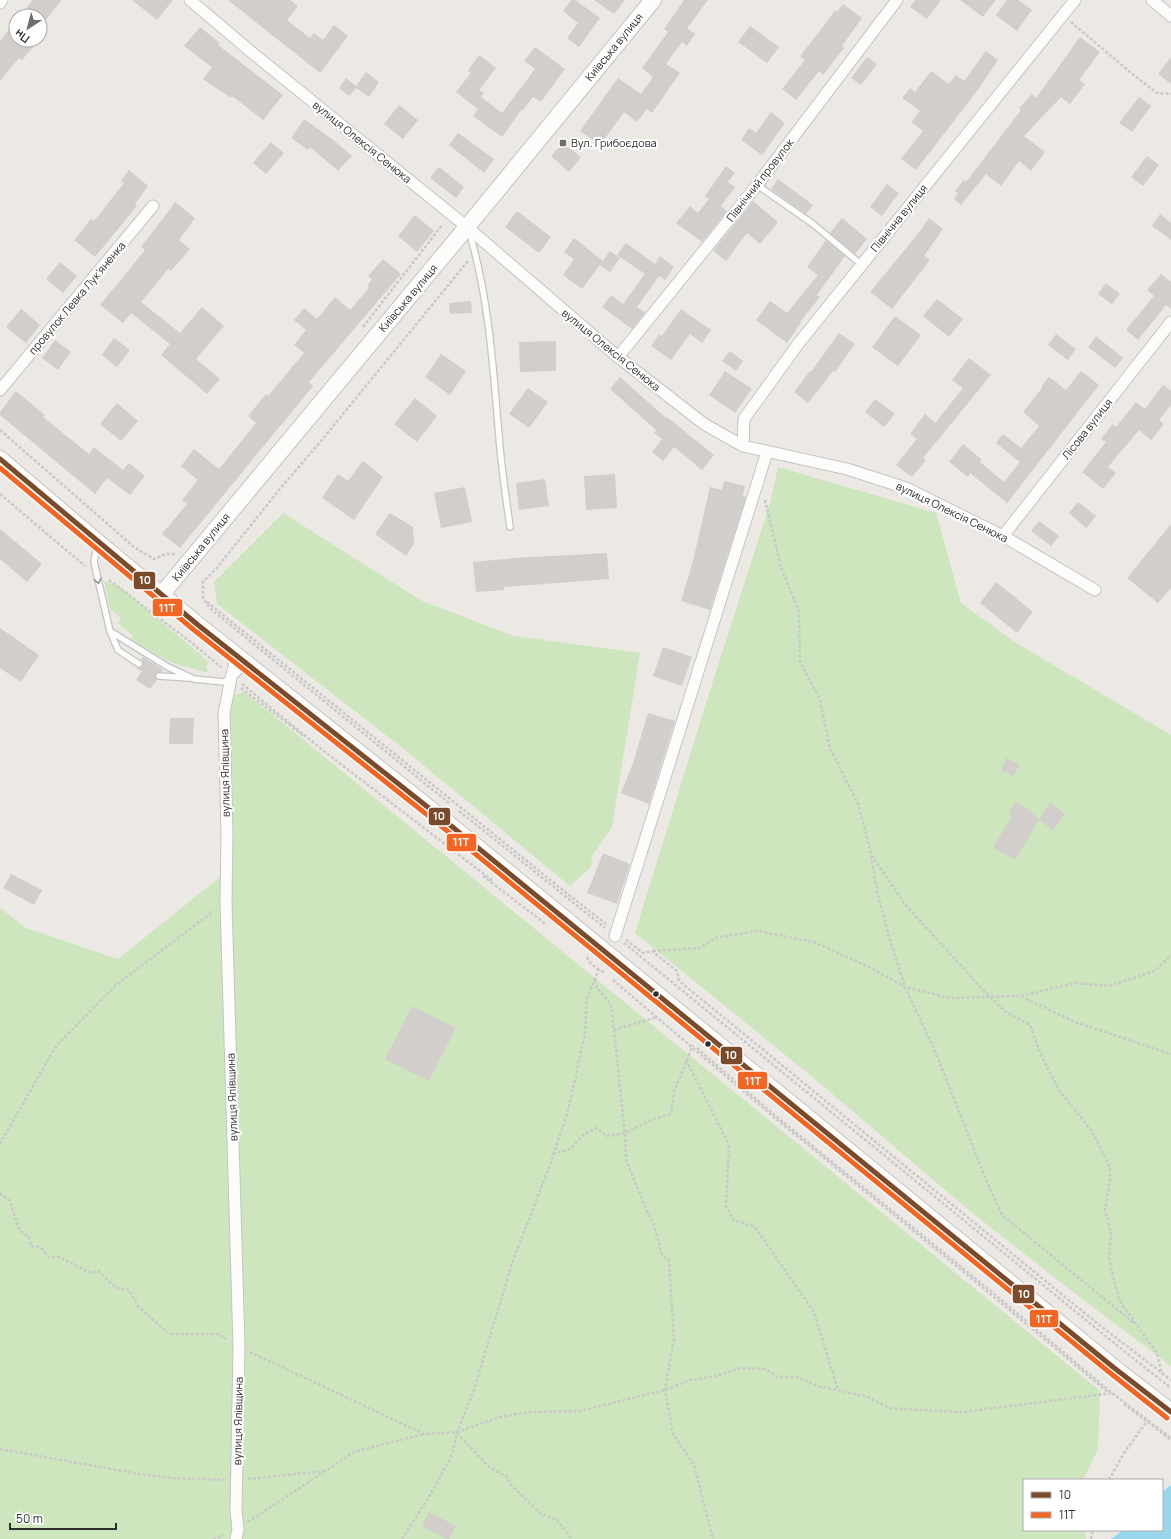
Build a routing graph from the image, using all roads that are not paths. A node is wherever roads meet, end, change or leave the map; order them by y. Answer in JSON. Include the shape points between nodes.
{"nodes":[{"id":1,"x":2,"y":0,"type":"edge"},
{"id":2,"x":190,"y":0,"type":"edge"},
{"id":3,"x":653,"y":0,"type":"edge"},
{"id":4,"x":897,"y":0,"type":"edge"},
{"id":5,"x":1075,"y":0,"type":"edge"},
{"id":6,"x":1152,"y":0,"type":"edge"},
{"id":7,"x":0,"y":3,"type":"edge"},
{"id":8,"x":1171,"y":16,"type":"edge"},
{"id":9,"x":757,"y":185,"type":"junction"},
{"id":10,"x":153,"y":206,"type":"dead end"},
{"id":11,"x":467,"y":227,"type":"junction"},
{"id":12,"x":862,"y":265,"type":"junction"},
{"id":13,"x":1171,"y":322,"type":"edge"},
{"id":14,"x":618,"y":357,"type":"junction"},
{"id":15,"x":0,"y":390,"type":"edge"},
{"id":16,"x":743,"y":446,"type":"junction"},
{"id":17,"x":767,"y":452,"type":"junction"},
{"id":18,"x":0,"y":459,"type":"edge"},
{"id":19,"x":510,"y":527,"type":"dead end"},
{"id":20,"x":1003,"y":536,"type":"junction"},
{"id":21,"x":101,"y":545,"type":"junction"},
{"id":22,"x":1095,"y":590,"type":"dead end"},
{"id":23,"x":162,"y":594,"type":"junction"},
{"id":24,"x":110,"y":631,"type":"junction"},
{"id":25,"x":242,"y":660,"type":"junction"},
{"id":26,"x":139,"y":664,"type":"dead end"},
{"id":27,"x":160,"y":676,"type":"dead end"},
{"id":28,"x":232,"y":677,"type":"junction"},
{"id":29,"x":194,"y":679,"type":"junction"},
{"id":30,"x":616,"y":934,"type":"road end"},
{"id":31,"x":1171,"y":1412,"type":"edge"},
{"id":32,"x":237,"y":1534,"type":"edge"}],
"edges":[{"from":1,"to":7,"type":"street"},
{"from":2,"to":11,"type":"street","name":"вулиця Олексія Сенюка"},
{"from":3,"to":11,"type":"main road","name":"Київська вулиця"},
{"from":4,"to":9,"type":"street","name":"Північний провулок"},
{"from":5,"to":12,"type":"street","name":"Північна вулиця"},
{"from":6,"to":8,"type":"street"},
{"from":9,"to":12,"type":"lane","via":[[813,224]]},
{"from":9,"to":14,"type":"street","name":"Північний провулок"},
{"from":10,"to":15,"type":"street","name":"провулок Левка Лук’яненка"},
{"from":11,"to":14,"type":"street","name":"вулиця Олексія Сенюка"},
{"from":11,"to":19,"type":"lane","via":[[475,253],[490,334]]},
{"from":11,"to":23,"type":"main road","name":"Київська вулиця"},
{"from":12,"to":16,"type":"street","name":"Північна вулиця","via":[[798,344],[744,419]]},
{"from":13,"to":20,"type":"street","name":"Лісова вулиця"},
{"from":14,"to":16,"type":"street","name":"вулиця Олексія Сенюка","via":[[704,424]]},
{"from":16,"to":17,"type":"street","name":"вулиця Олексія Сенюка"},
{"from":17,"to":20,"type":"street","name":"вулиця Олексія Сенюка","via":[[847,470],[906,488]]},
{"from":17,"to":30,"type":"street"},
{"from":18,"to":21,"type":"main road"},
{"from":20,"to":22,"type":"street","name":"вулиця Олексія Сенюка"},
{"from":21,"to":23,"type":"main road"},
{"from":21,"to":24,"type":"lane","one_way":true,"via":[[96,551],[94,562]]},
{"from":23,"to":25,"type":"main road"},
{"from":24,"to":26,"type":"lane","via":[[118,650]]},
{"from":24,"to":29,"type":"lane","via":[[168,667]]},
{"from":25,"to":28,"type":"street","name":"вулиця Ялівщина"},
{"from":25,"to":31,"type":"main road","via":[[439,816]]},
{"from":27,"to":29,"type":"lane"},
{"from":28,"to":29,"type":"lane","via":[[224,682]]},
{"from":28,"to":32,"type":"street","name":"вулиця Ялівщина","via":[[224,713],[226,902],[239,1346]]}]}
